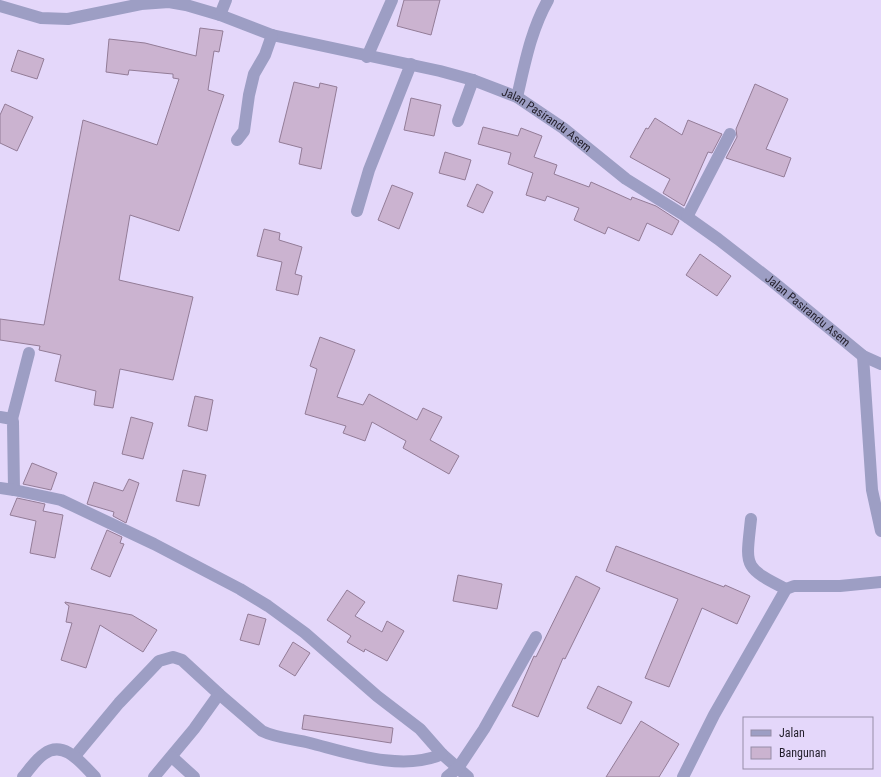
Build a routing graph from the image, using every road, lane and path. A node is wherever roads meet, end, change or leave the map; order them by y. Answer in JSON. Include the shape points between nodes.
{"nodes":[{"id":1,"x":226,"y":0,"type":"edge"},
{"id":2,"x":392,"y":0,"type":"edge"},
{"id":3,"x":548,"y":0,"type":"edge"},
{"id":4,"x":0,"y":6,"type":"edge"},
{"id":5,"x":220,"y":15,"type":"junction"},
{"id":6,"x":272,"y":35,"type":"junction"},
{"id":7,"x":367,"y":57,"type":"junction"},
{"id":8,"x":411,"y":64,"type":"junction"},
{"id":9,"x":473,"y":80,"type":"junction"},
{"id":10,"x":517,"y":97,"type":"junction"},
{"id":11,"x":458,"y":121,"type":"dead end"},
{"id":12,"x":730,"y":134,"type":"dead end"},
{"id":13,"x":237,"y":140,"type":"dead end"},
{"id":14,"x":357,"y":211,"type":"dead end"},
{"id":15,"x":687,"y":217,"type":"junction"},
{"id":16,"x":29,"y":353,"type":"dead end"},
{"id":17,"x":863,"y":356,"type":"junction"},
{"id":18,"x":880,"y":364,"type":"edge"},
{"id":19,"x":6,"y":418,"type":"edge"},
{"id":20,"x":0,"y":488,"type":"edge"},
{"id":21,"x":14,"y":490,"type":"junction"},
{"id":22,"x":751,"y":519,"type":"dead end"},
{"id":23,"x":881,"y":531,"type":"edge"},
{"id":24,"x":881,"y":582,"type":"edge"},
{"id":25,"x":786,"y":589,"type":"junction"},
{"id":26,"x":536,"y":637,"type":"dead end"},
{"id":27,"x":220,"y":694,"type":"junction"},
{"id":28,"x":442,"y":754,"type":"junction"},
{"id":29,"x":75,"y":756,"type":"junction"},
{"id":30,"x":172,"y":756,"type":"junction"},
{"id":31,"x":458,"y":768,"type":"junction"},
{"id":32,"x":23,"y":777,"type":"edge"},
{"id":33,"x":95,"y":777,"type":"edge"},
{"id":34,"x":154,"y":777,"type":"edge"},
{"id":35,"x":194,"y":777,"type":"edge"},
{"id":36,"x":447,"y":777,"type":"edge"},
{"id":37,"x":468,"y":777,"type":"edge"},
{"id":38,"x":684,"y":777,"type":"edge"}],
"edges":[{"from":1,"to":5,"type":"street"},
{"from":2,"to":7,"type":"street"},
{"from":3,"to":10,"type":"street","via":[[530,39]]},
{"from":4,"to":5,"type":"street","name":"Jalan Pasirandu Asem","via":[[41,18],[68,20],[141,4],[168,2]]},
{"from":5,"to":6,"type":"street","name":"Jalan Pasirandu Asem"},
{"from":6,"to":7,"type":"street","name":"Jalan Pasirandu Asem"},
{"from":6,"to":13,"type":"street","via":[[265,55],[254,74],[244,131]]},
{"from":7,"to":8,"type":"street","name":"Jalan Pasirandu Asem"},
{"from":8,"to":9,"type":"street","name":"Jalan Pasirandu Asem"},
{"from":8,"to":14,"type":"street","via":[[369,170]]},
{"from":9,"to":10,"type":"street","name":"Jalan Pasirandu Asem"},
{"from":9,"to":11,"type":"street"},
{"from":10,"to":15,"type":"street","name":"Jalan Pasirandu Asem","via":[[563,128],[626,179]]},
{"from":12,"to":15,"type":"street"},
{"from":15,"to":17,"type":"street","name":"Jalan Pasirandu Asem","via":[[772,281]]},
{"from":16,"to":19,"type":"street"},
{"from":17,"to":18,"type":"street"},
{"from":17,"to":23,"type":"street","name":"Jalan Pasirandu Asem","via":[[872,490]]},
{"from":19,"to":21,"type":"street"},
{"from":20,"to":21,"type":"street"},
{"from":21,"to":28,"type":"street","via":[[61,500],[154,544],[268,606],[420,729]]},
{"from":22,"to":25,"type":"street","via":[[747,556],[752,568],[763,578]]},
{"from":24,"to":25,"type":"street","via":[[840,586],[794,586]]},
{"from":25,"to":38,"type":"street","via":[[714,715]]},
{"from":26,"to":31,"type":"street","via":[[503,697]]},
{"from":27,"to":28,"type":"street","via":[[269,735],[357,756],[411,762],[432,759]]},
{"from":27,"to":29,"type":"street","via":[[182,660],[173,658],[158,661]]},
{"from":27,"to":30,"type":"street"},
{"from":28,"to":31,"type":"street"},
{"from":29,"to":32,"type":"street","via":[[64,750],[54,749],[44,753]]},
{"from":29,"to":33,"type":"street"},
{"from":30,"to":34,"type":"street"},
{"from":30,"to":35,"type":"street"},
{"from":31,"to":36,"type":"street"},
{"from":31,"to":37,"type":"street"}]}
